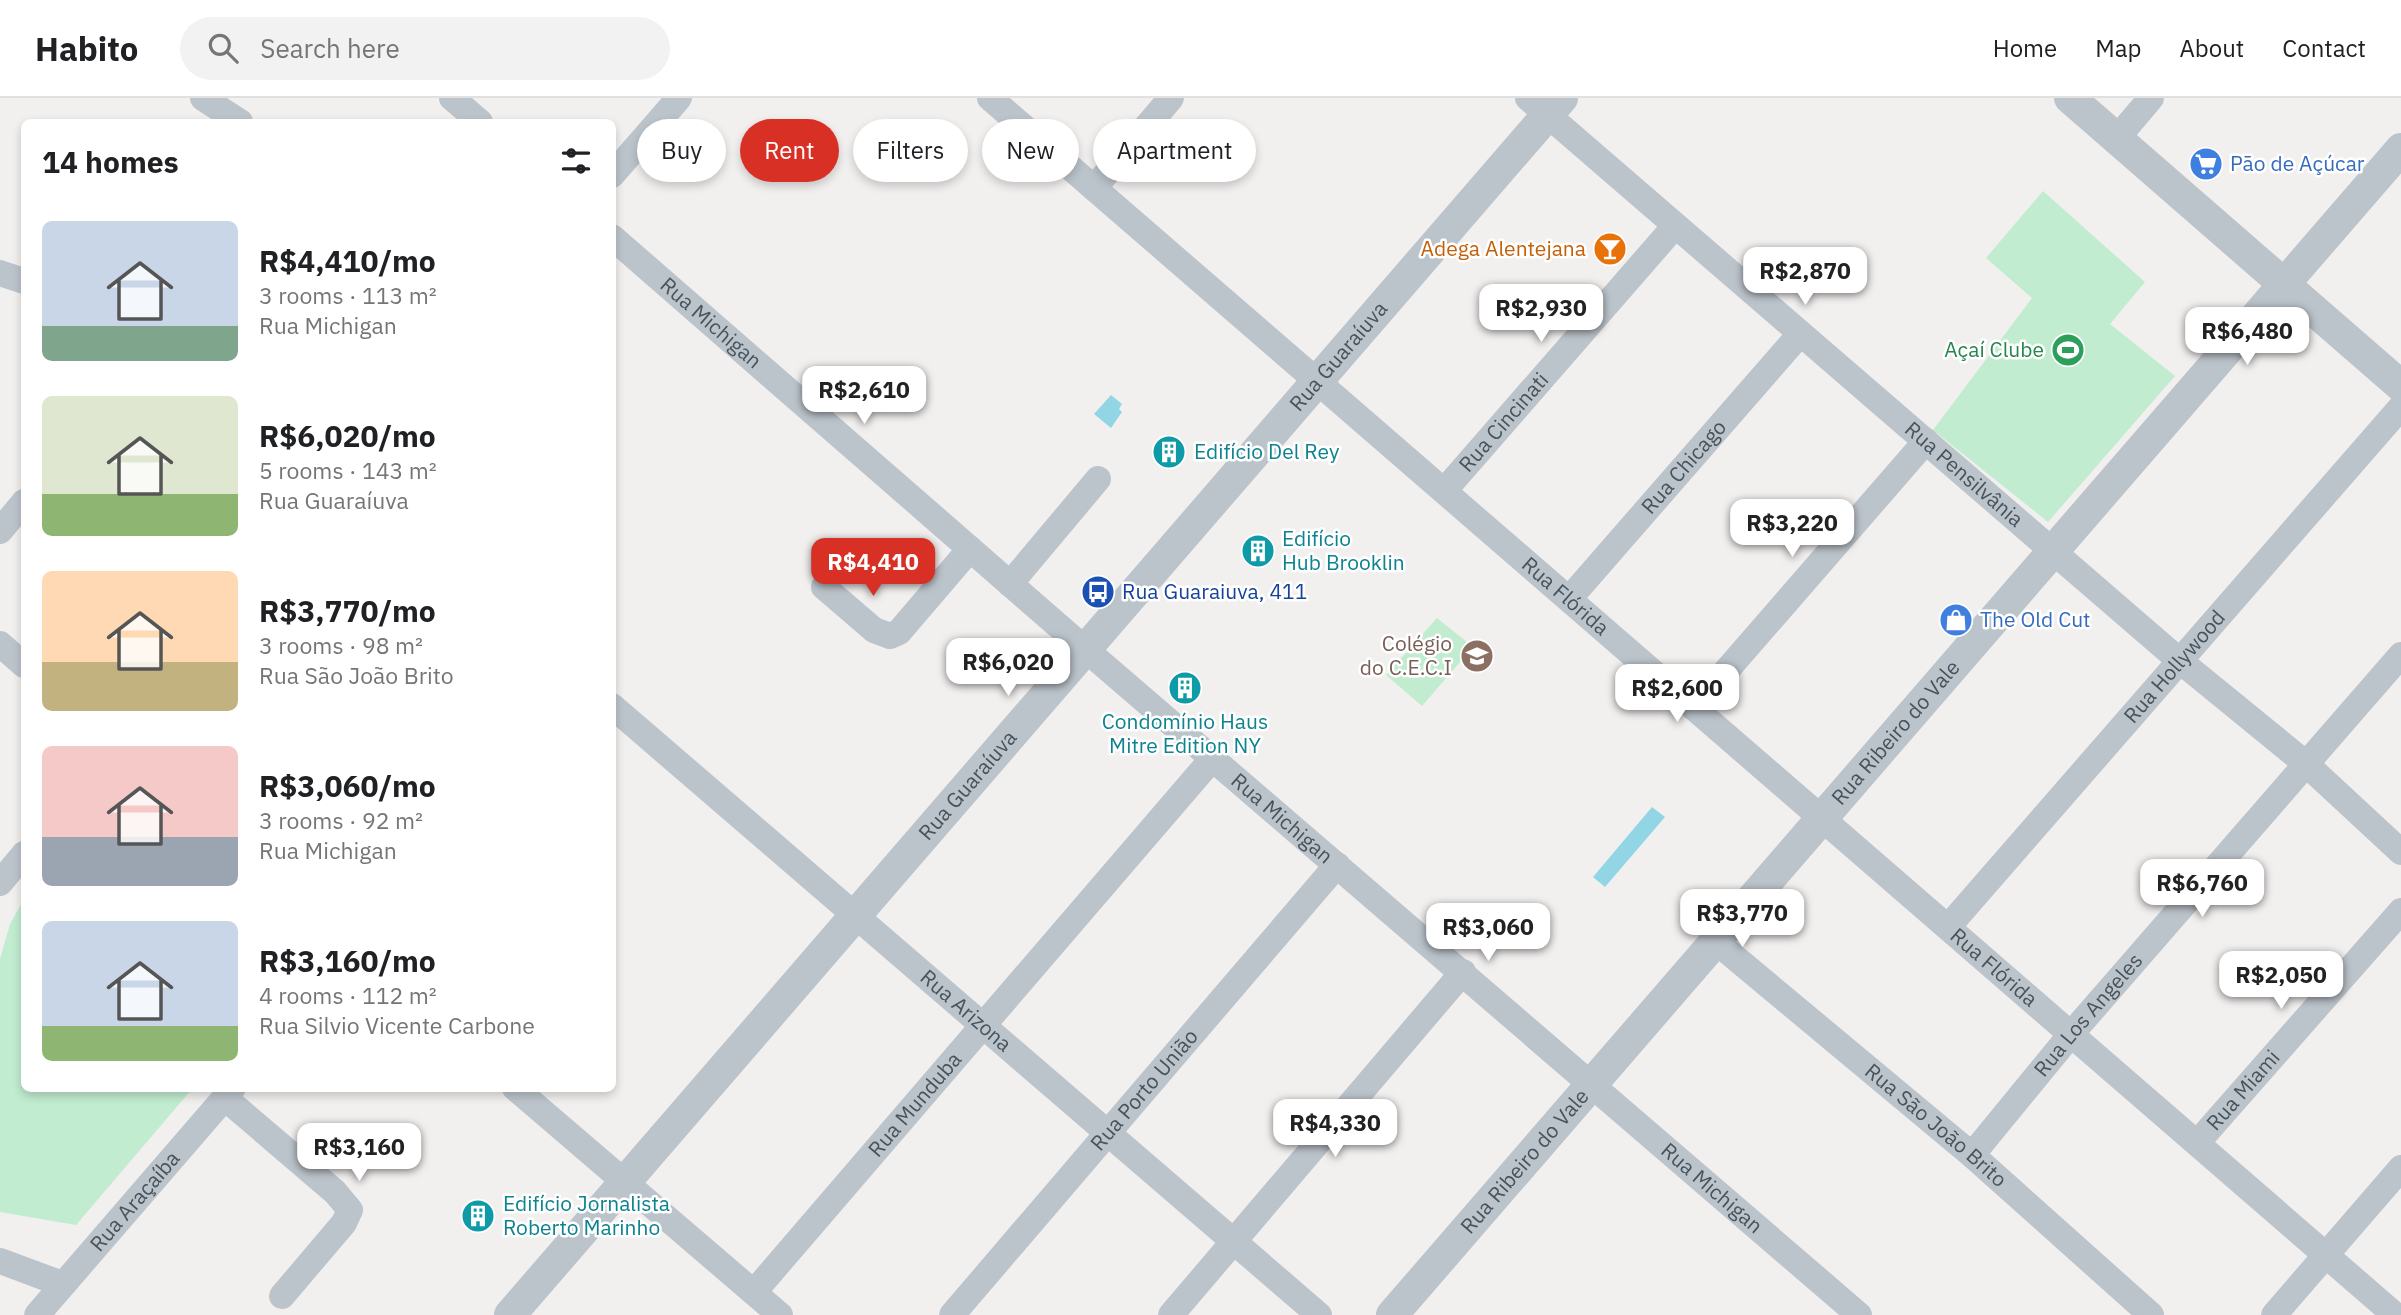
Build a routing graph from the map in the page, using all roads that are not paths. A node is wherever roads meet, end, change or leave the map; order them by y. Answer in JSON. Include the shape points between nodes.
{"nodes":[{"id":1,"x":203,"y":98,"type":"edge"},
{"id":2,"x":679,"y":98,"type":"edge"},
{"id":3,"x":990,"y":98,"type":"edge"},
{"id":4,"x":1171,"y":98,"type":"edge"},
{"id":5,"x":2070,"y":98,"type":"edge"},
{"id":6,"x":2151,"y":98,"type":"edge"},
{"id":7,"x":1546,"y":104,"type":"edge"},
{"id":8,"x":235,"y":119,"type":"edge"},
{"id":9,"x":2118,"y":137,"type":"junction"},
{"id":10,"x":2401,"y":149,"type":"edge"},
{"id":11,"x":616,"y":171,"type":"edge"},
{"id":12,"x":1094,"y":188,"type":"junction"},
{"id":13,"x":1674,"y":227,"type":"junction"},
{"id":14,"x":616,"y":240,"type":"edge"},
{"id":15,"x":0,"y":273,"type":"edge"},
{"id":16,"x":21,"y":280,"type":"edge"},
{"id":17,"x":2284,"y":284,"type":"junction"},
{"id":18,"x":1800,"y":334,"type":"junction"},
{"id":19,"x":1317,"y":381,"type":"junction"},
{"id":20,"x":2401,"y":386,"type":"edge"},
{"id":21,"x":2401,"y":407,"type":"edge"},
{"id":22,"x":1926,"y":441,"type":"junction"},
{"id":23,"x":1098,"y":479,"type":"dead end"},
{"id":24,"x":1444,"y":491,"type":"junction"},
{"id":25,"x":21,"y":506,"type":"edge"},
{"id":26,"x":0,"y":530,"type":"edge"},
{"id":27,"x":970,"y":549,"type":"junction"},
{"id":28,"x":2054,"y":550,"type":"junction"},
{"id":29,"x":1010,"y":584,"type":"junction"},
{"id":30,"x":824,"y":587,"type":"dead end"},
{"id":31,"x":1569,"y":600,"type":"junction"},
{"id":32,"x":0,"y":643,"type":"edge"},
{"id":33,"x":1084,"y":649,"type":"junction"},
{"id":34,"x":2401,"y":655,"type":"edge"},
{"id":35,"x":21,"y":661,"type":"edge"},
{"id":36,"x":2180,"y":661,"type":"junction"},
{"id":37,"x":1694,"y":708,"type":"junction"},
{"id":38,"x":616,"y":709,"type":"edge"},
{"id":39,"x":1212,"y":759,"type":"junction"},
{"id":40,"x":2305,"y":763,"type":"junction"},
{"id":41,"x":1822,"y":819,"type":"junction"},
{"id":42,"x":2401,"y":852,"type":"edge"},
{"id":43,"x":21,"y":858,"type":"edge"},
{"id":44,"x":1337,"y":865,"type":"junction"},
{"id":45,"x":0,"y":883,"type":"edge"},
{"id":46,"x":2401,"y":911,"type":"edge"},
{"id":47,"x":856,"y":916,"type":"junction"},
{"id":48,"x":1948,"y":928,"type":"junction"},
{"id":49,"x":1714,"y":940,"type":"junction"},
{"id":50,"x":1463,"y":972,"type":"junction"},
{"id":51,"x":983,"y":1025,"type":"junction"},
{"id":52,"x":2072,"y":1033,"type":"junction"},
{"id":53,"x":1593,"y":1085,"type":"junction"},
{"id":54,"x":520,"y":1092,"type":"edge"},
{"id":55,"x":229,"y":1093,"type":"edge"},
{"id":56,"x":1108,"y":1132,"type":"junction"},
{"id":57,"x":2197,"y":1143,"type":"junction"},
{"id":58,"x":1972,"y":1155,"type":"junction"},
{"id":59,"x":2401,"y":1168,"type":"edge"},
{"id":60,"x":624,"y":1182,"type":"junction"},
{"id":61,"x":1234,"y":1241,"type":"junction"},
{"id":62,"x":2326,"y":1255,"type":"junction"},
{"id":63,"x":0,"y":1261,"type":"edge"},
{"id":64,"x":62,"y":1284,"type":"junction"},
{"id":65,"x":754,"y":1292,"type":"junction"},
{"id":66,"x":282,"y":1296,"type":"dead end"},
{"id":67,"x":37,"y":1315,"type":"edge"},
{"id":68,"x":510,"y":1315,"type":"edge"},
{"id":69,"x":780,"y":1315,"type":"edge"},
{"id":70,"x":952,"y":1315,"type":"edge"},
{"id":71,"x":1171,"y":1315,"type":"edge"},
{"id":72,"x":1319,"y":1315,"type":"edge"},
{"id":73,"x":1392,"y":1315,"type":"edge"},
{"id":74,"x":1859,"y":1315,"type":"edge"},
{"id":75,"x":2151,"y":1315,"type":"edge"},
{"id":76,"x":2274,"y":1315,"type":"edge"},
{"id":77,"x":2395,"y":1315,"type":"edge"}],
"edges":[{"from":1,"to":8,"type":"street"},
{"from":2,"to":11,"type":"street"},
{"from":3,"to":12,"type":"street","name":"Rua Flórida"},
{"from":4,"to":12,"type":"street"},
{"from":5,"to":9,"type":"street"},
{"from":6,"to":9,"type":"street"},
{"from":7,"to":13,"type":"street","name":"Rua Pensilvânia"},
{"from":7,"to":19,"type":"street","name":"Rua Guaraíuva"},
{"from":9,"to":17,"type":"street"},
{"from":10,"to":17,"type":"street","name":"Rua Ribeiro do Vale"},
{"from":12,"to":19,"type":"street","name":"Rua Flórida"},
{"from":13,"to":18,"type":"street","name":"Rua Pensilvânia"},
{"from":13,"to":24,"type":"street","name":"Rua Cincinati"},
{"from":14,"to":27,"type":"street","name":"Rua Michigan"},
{"from":15,"to":16,"type":"street"},
{"from":17,"to":20,"type":"street"},
{"from":17,"to":28,"type":"street","name":"Rua Ribeiro do Vale"},
{"from":18,"to":22,"type":"street","name":"Rua Pensilvânia"},
{"from":18,"to":31,"type":"street","name":"Rua Chicago"},
{"from":19,"to":24,"type":"street","name":"Rua Flórida"},
{"from":19,"to":33,"type":"street","name":"Rua Guaraíuva"},
{"from":21,"to":36,"type":"street","name":"Rua Hollywood"},
{"from":22,"to":28,"type":"street","name":"Rua Pensilvânia"},
{"from":22,"to":37,"type":"street"},
{"from":23,"to":29,"type":"street"},
{"from":24,"to":31,"type":"street","name":"Rua Flórida"},
{"from":25,"to":26,"type":"street"},
{"from":27,"to":29,"type":"street","name":"Rua Michigan"},
{"from":27,"to":30,"type":"street","via":[[899,632],[890,636],[873,630]]},
{"from":28,"to":36,"type":"street","name":"Rua Pensilvânia"},
{"from":28,"to":41,"type":"street","name":"Rua Ribeiro do Vale"},
{"from":29,"to":33,"type":"street","name":"Rua Michigan"},
{"from":31,"to":37,"type":"street","name":"Rua Flórida"},
{"from":32,"to":35,"type":"street"},
{"from":33,"to":39,"type":"street","name":"Rua Michigan"},
{"from":33,"to":47,"type":"street","name":"Rua Guaraíuva"},
{"from":34,"to":40,"type":"street","name":"Rua Los Angeles"},
{"from":36,"to":40,"type":"street","name":"Rua Pensilvânia"},
{"from":36,"to":48,"type":"street","name":"Rua Hollywood"},
{"from":37,"to":41,"type":"street","name":"Rua Flórida"},
{"from":38,"to":47,"type":"street","name":"Rua Arizona"},
{"from":39,"to":44,"type":"street","name":"Rua Michigan"},
{"from":39,"to":51,"type":"street","name":"Rua Munduba"},
{"from":40,"to":42,"type":"street","name":"Rua Pensilvânia"},
{"from":40,"to":52,"type":"street","name":"Rua Los Angeles"},
{"from":41,"to":48,"type":"street","name":"Rua Flórida"},
{"from":41,"to":49,"type":"street","name":"Rua Ribeiro do Vale"},
{"from":43,"to":45,"type":"street"},
{"from":44,"to":50,"type":"street","name":"Rua Michigan"},
{"from":44,"to":56,"type":"street","name":"Rua Porto União"},
{"from":46,"to":57,"type":"street","name":"Rua Miami"},
{"from":47,"to":51,"type":"street","name":"Rua Arizona"},
{"from":47,"to":60,"type":"street","name":"Rua Guaraíuva"},
{"from":48,"to":52,"type":"street","name":"Rua Flórida"},
{"from":49,"to":53,"type":"street","name":"Rua Ribeiro do Vale"},
{"from":49,"to":58,"type":"street","name":"Rua São João Brito"},
{"from":50,"to":53,"type":"street","name":"Rua Michigan"},
{"from":50,"to":61,"type":"street"},
{"from":51,"to":56,"type":"street","name":"Rua Arizona"},
{"from":51,"to":65,"type":"street","name":"Rua Munduba"},
{"from":52,"to":57,"type":"street","name":"Rua Flórida"},
{"from":52,"to":58,"type":"street","name":"Rua Los Angeles"},
{"from":53,"to":73,"type":"street","name":"Rua Ribeiro do Vale"},
{"from":53,"to":74,"type":"street","name":"Rua Michigan"},
{"from":54,"to":60,"type":"street"},
{"from":55,"to":64,"type":"street","name":"Rua Araçaíba"},
{"from":55,"to":66,"type":"street","via":[[350,1210]]},
{"from":56,"to":61,"type":"street","name":"Rua Arizona"},
{"from":56,"to":70,"type":"street","name":"Rua Porto União"},
{"from":57,"to":62,"type":"street","name":"Rua Flórida"},
{"from":58,"to":75,"type":"street","name":"Rua São João Brito"},
{"from":59,"to":62,"type":"street"},
{"from":60,"to":65,"type":"street"},
{"from":60,"to":68,"type":"street","name":"Rua Guaraíuva"},
{"from":61,"to":71,"type":"street"},
{"from":61,"to":72,"type":"street","name":"Rua Arizona"},
{"from":62,"to":76,"type":"street"},
{"from":62,"to":77,"type":"street","name":"Rua Flórida"},
{"from":63,"to":64,"type":"street"},
{"from":64,"to":67,"type":"street","name":"Rua Araçaíba"},
{"from":65,"to":69,"type":"street"}]}
